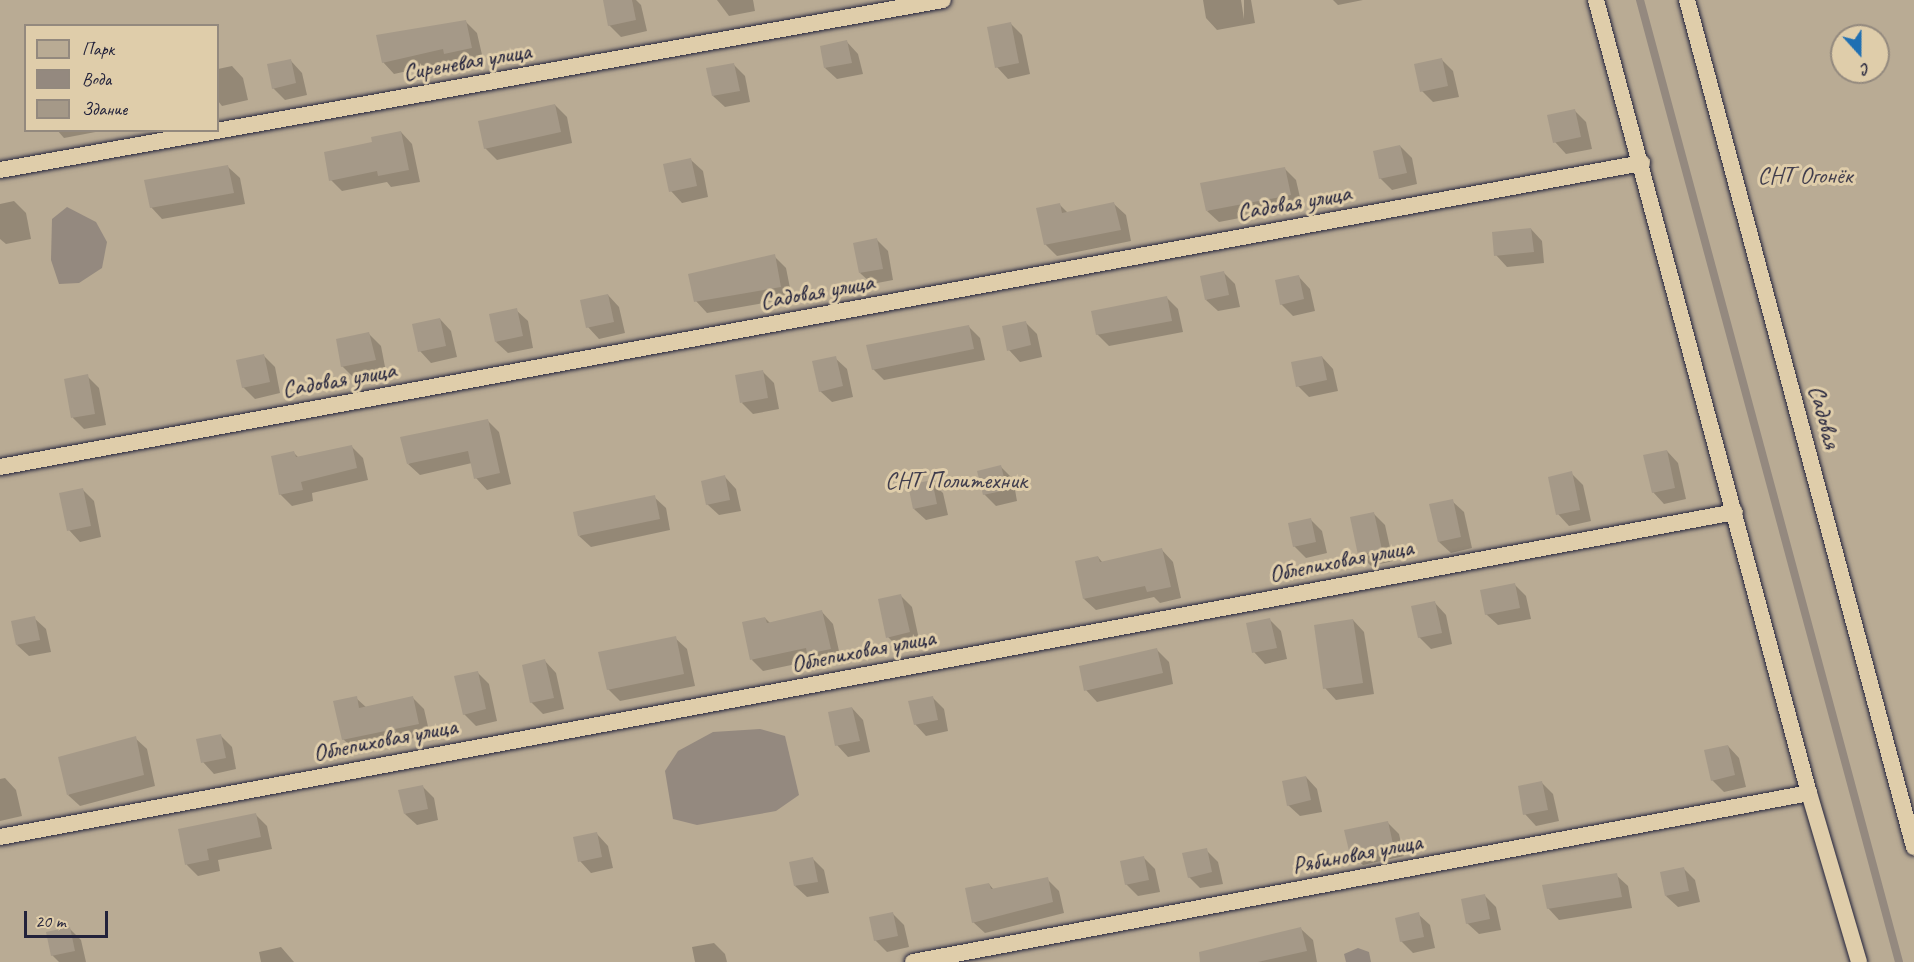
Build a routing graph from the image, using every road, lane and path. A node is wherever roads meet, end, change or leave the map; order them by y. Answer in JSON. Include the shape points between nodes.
{"nodes":[{"id":1,"x":943,"y":0,"type":"edge"},
{"id":2,"x":1596,"y":0,"type":"edge"},
{"id":3,"x":1687,"y":0,"type":"edge"},
{"id":4,"x":219,"y":131,"type":"edge"},
{"id":5,"x":211,"y":132,"type":"edge"},
{"id":6,"x":1642,"y":163,"type":"junction"},
{"id":7,"x":0,"y":170,"type":"edge"},
{"id":8,"x":0,"y":467,"type":"edge"},
{"id":9,"x":1735,"y":512,"type":"junction"},
{"id":10,"x":1809,"y":793,"type":"junction"},
{"id":11,"x":0,"y":837,"type":"edge"},
{"id":12,"x":1914,"y":847,"type":"edge"},
{"id":13,"x":913,"y":962,"type":"edge"},
{"id":14,"x":1859,"y":962,"type":"edge"}],
"edges":[{"from":1,"to":4,"type":"lane","name":"Сиреневая улица"},
{"from":2,"to":6,"type":"lane"},
{"from":3,"to":12,"type":"lane","name":"Садовая"},
{"from":5,"to":7,"type":"lane","name":"Сиреневая улица"},
{"from":6,"to":8,"type":"lane","name":"Садовая улица"},
{"from":6,"to":9,"type":"lane"},
{"from":9,"to":10,"type":"lane"},
{"from":9,"to":11,"type":"lane","name":"Облепиховая улица"},
{"from":10,"to":13,"type":"lane","name":"Рябиновая улица"},
{"from":10,"to":14,"type":"lane"}]}
